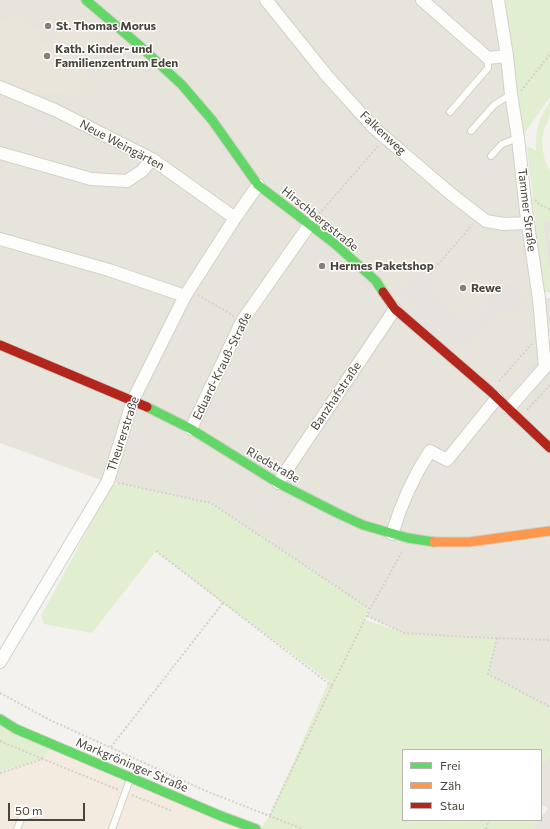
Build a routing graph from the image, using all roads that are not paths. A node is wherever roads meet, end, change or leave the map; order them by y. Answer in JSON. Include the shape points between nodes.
{"nodes":[{"id":1,"x":86,"y":0,"type":"edge"},
{"id":2,"x":266,"y":0,"type":"edge"},
{"id":3,"x":422,"y":0,"type":"edge"},
{"id":4,"x":498,"y":0,"type":"edge"},
{"id":5,"x":507,"y":56,"type":"junction"},
{"id":6,"x":488,"y":58,"type":"junction"},
{"id":7,"x":0,"y":87,"type":"edge"},
{"id":8,"x":514,"y":95,"type":"junction"},
{"id":9,"x":450,"y":112,"type":"dead end"},
{"id":10,"x":471,"y":131,"type":"dead end"},
{"id":11,"x":518,"y":138,"type":"junction"},
{"id":12,"x":0,"y":153,"type":"edge"},
{"id":13,"x":491,"y":156,"type":"dead end"},
{"id":14,"x":152,"y":159,"type":"junction"},
{"id":15,"x":258,"y":185,"type":"junction"},
{"id":16,"x":236,"y":218,"type":"junction"},
{"id":17,"x":528,"y":223,"type":"junction"},
{"id":18,"x":310,"y":224,"type":"junction"},
{"id":19,"x":0,"y":239,"type":"edge"},
{"id":20,"x":187,"y":293,"type":"junction"},
{"id":21,"x":395,"y":309,"type":"junction"},
{"id":22,"x":0,"y":345,"type":"edge"},
{"id":23,"x":494,"y":394,"type":"junction"},
{"id":24,"x":133,"y":400,"type":"junction"},
{"id":25,"x":509,"y":408,"type":"junction"},
{"id":26,"x":191,"y":429,"type":"junction"},
{"id":27,"x":550,"y":448,"type":"edge"},
{"id":28,"x":278,"y":483,"type":"junction"},
{"id":29,"x":550,"y":531,"type":"edge"},
{"id":30,"x":392,"y":534,"type":"junction"},
{"id":31,"x":0,"y":662,"type":"edge"},
{"id":32,"x":0,"y":719,"type":"edge"},
{"id":33,"x":131,"y":777,"type":"junction"},
{"id":34,"x":38,"y":813,"type":"dead end"},
{"id":35,"x":17,"y":829,"type":"edge"},
{"id":36,"x":112,"y":829,"type":"edge"},
{"id":37,"x":256,"y":829,"type":"edge"}],
"edges":[{"from":1,"to":15,"type":"street","name":"Hirschbergstraße","via":[[182,85],[212,120]]},
{"from":2,"to":17,"type":"street","name":"Falkenweg","via":[[327,76],[374,128],[451,194],[486,221],[504,224]]},
{"from":3,"to":6,"type":"street"},
{"from":4,"to":5,"type":"street","name":"Tammer Straße"},
{"from":5,"to":6,"type":"street"},
{"from":5,"to":8,"type":"street","name":"Tammer Straße"},
{"from":6,"to":9,"type":"lane","via":[[488,68]]},
{"from":7,"to":14,"type":"street","name":"Neue Weingärten","via":[[55,110]]},
{"from":8,"to":10,"type":"lane","via":[[494,105]]},
{"from":8,"to":11,"type":"street","name":"Tammer Straße"},
{"from":11,"to":13,"type":"lane","via":[[502,144]]},
{"from":11,"to":17,"type":"street","name":"Tammer Straße"},
{"from":12,"to":14,"type":"street","via":[[91,179],[127,181],[142,171]]},
{"from":14,"to":16,"type":"street","name":"Neue Weingärten"},
{"from":15,"to":16,"type":"street","name":"Theurerstraße"},
{"from":15,"to":18,"type":"street","name":"Hirschbergstraße"},
{"from":16,"to":20,"type":"street","name":"Theurerstraße"},
{"from":17,"to":25,"type":"street","name":"Tammer Straße","via":[[539,299],[545,367]]},
{"from":18,"to":21,"type":"street","name":"Hirschbergstraße","via":[[376,281]]},
{"from":18,"to":26,"type":"street","name":"Eduard-Krauß-Straße","via":[[242,321]]},
{"from":19,"to":20,"type":"street"},
{"from":20,"to":24,"type":"street","name":"Theurerstraße"},
{"from":21,"to":23,"type":"street","name":"Hirschbergstraße"},
{"from":21,"to":28,"type":"street","name":"Banzhafstraße"},
{"from":22,"to":24,"type":"street","name":"Riedstraße"},
{"from":23,"to":25,"type":"street","name":"Hirschbergstraße"},
{"from":23,"to":30,"type":"street","via":[[447,460],[430,451],[408,488]]},
{"from":24,"to":26,"type":"street","name":"Riedstraße"},
{"from":24,"to":31,"type":"street","name":"Theurerstraße","via":[[108,481]]},
{"from":25,"to":27,"type":"street","name":"Hirschbergstraße"},
{"from":26,"to":28,"type":"street","name":"Riedstraße"},
{"from":28,"to":30,"type":"street","name":"Riedstraße","via":[[363,525]]},
{"from":29,"to":30,"type":"street","name":"Riedstraße","via":[[469,542],[438,542]]},
{"from":32,"to":33,"type":"street","name":"Markgröninger Straße","via":[[16,729]]},
{"from":33,"to":36,"type":"lane"},
{"from":33,"to":37,"type":"street","name":"Markgröninger Straße"},
{"from":34,"to":35,"type":"lane","via":[[22,817]]}]}
